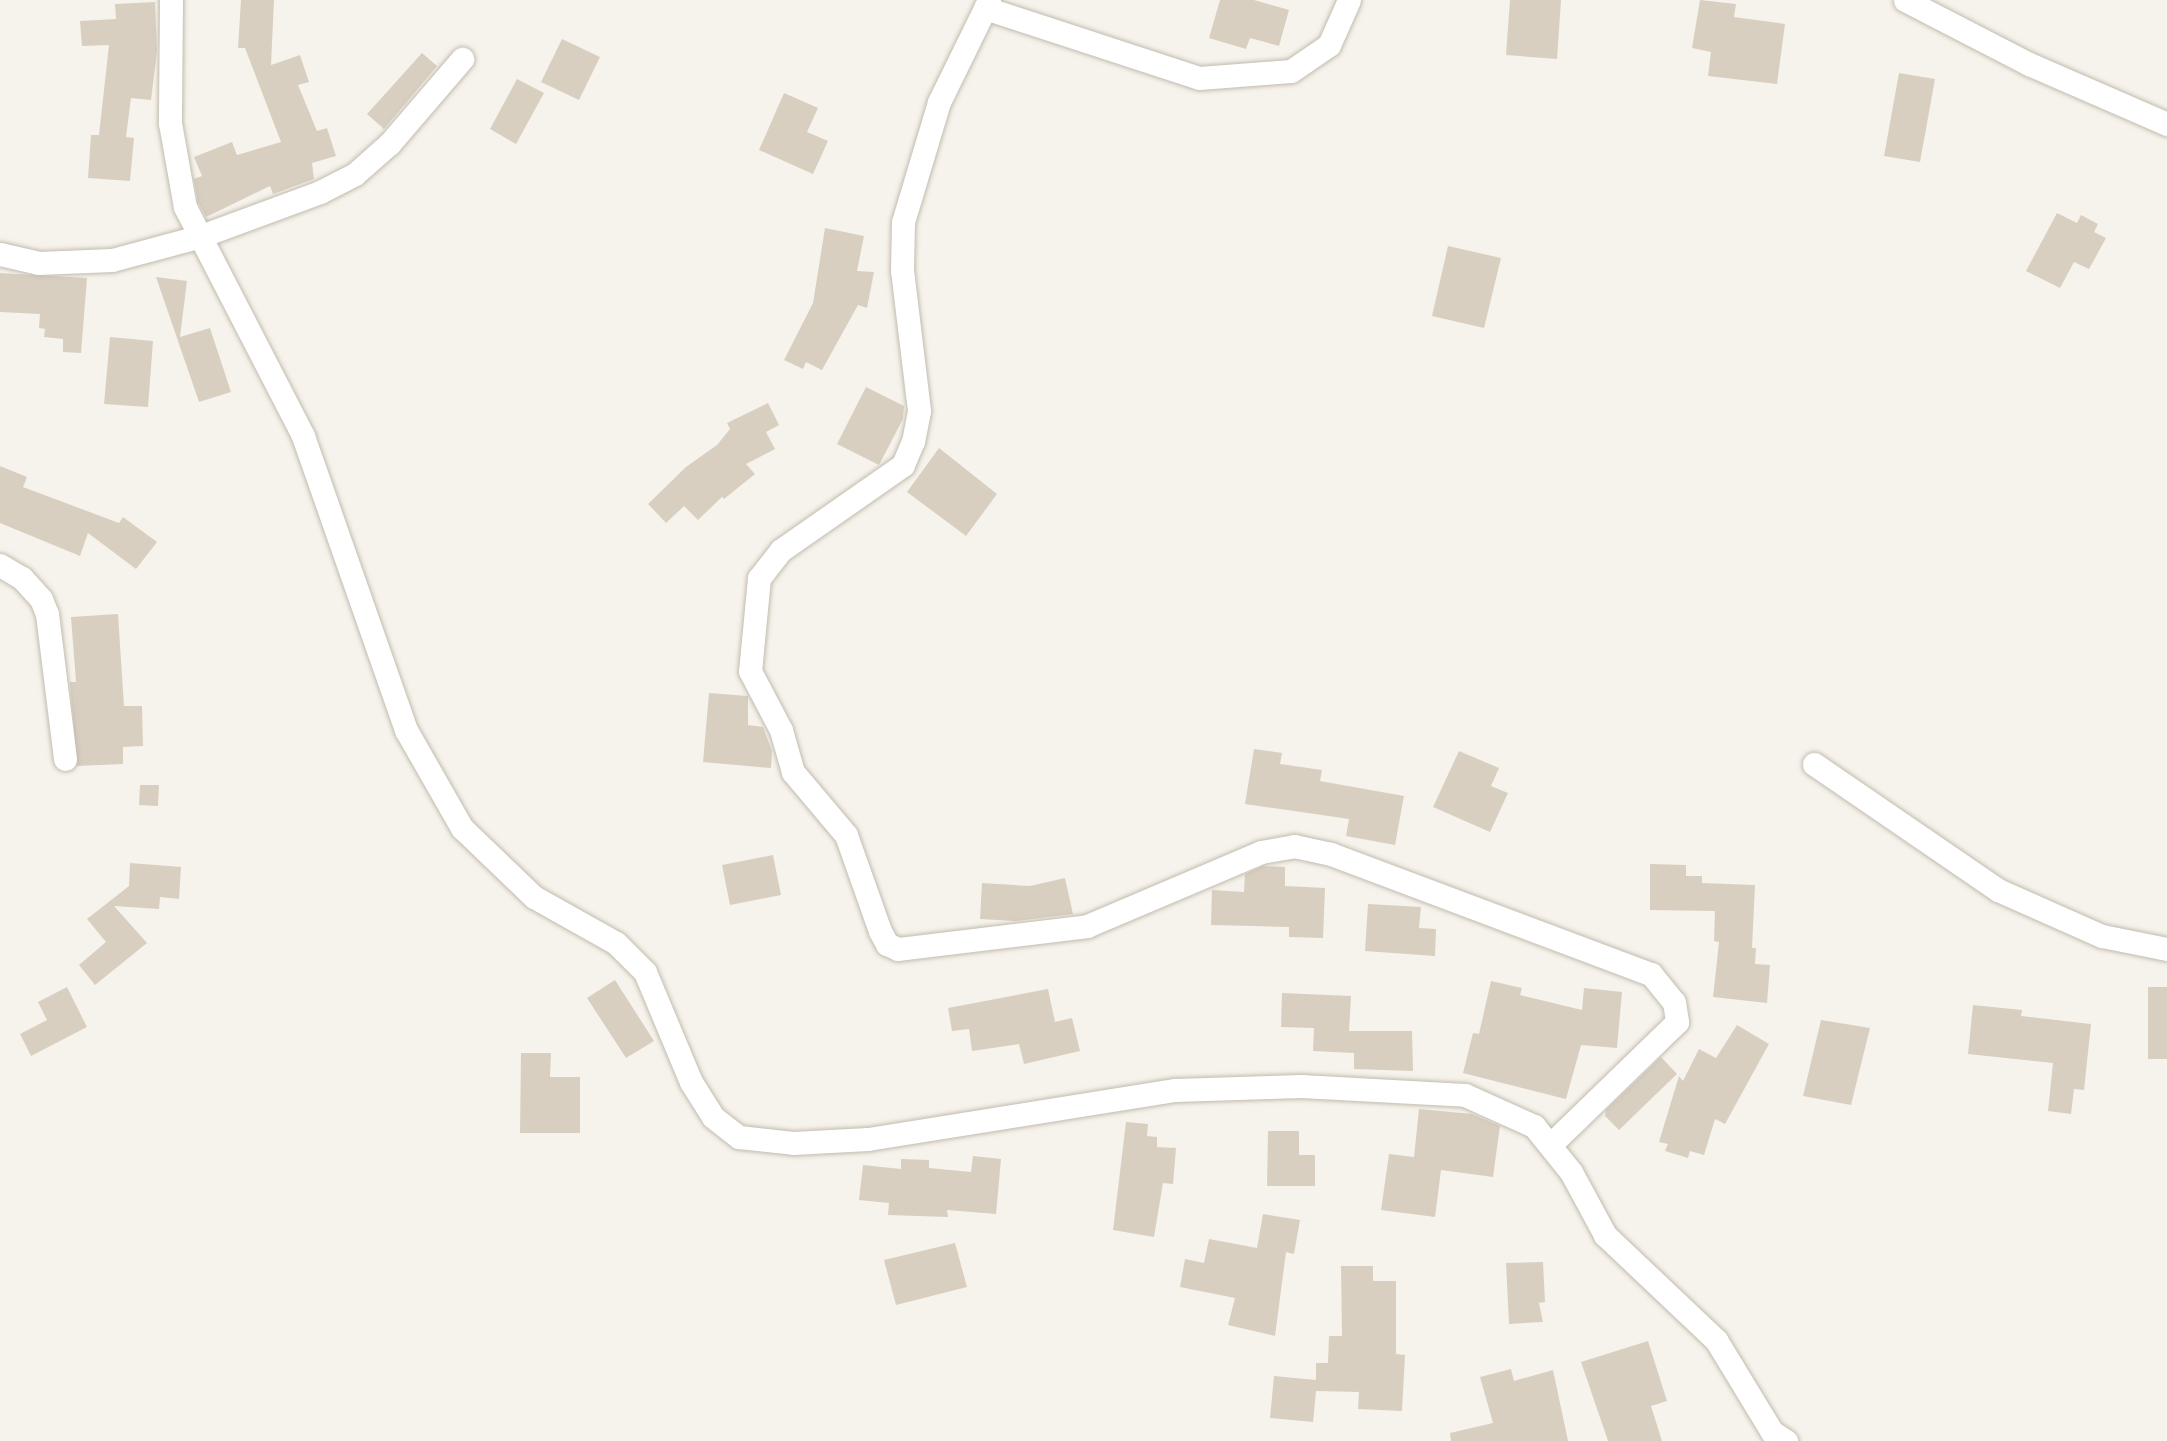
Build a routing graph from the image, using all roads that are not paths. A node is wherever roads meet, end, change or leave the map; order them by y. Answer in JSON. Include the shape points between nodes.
{"nodes":[{"id":1,"x":171,"y":0,"type":"edge"},
{"id":2,"x":1349,"y":0,"type":"edge"},
{"id":3,"x":1905,"y":0,"type":"edge"},
{"id":4,"x":987,"y":4,"type":"edge"},
{"id":5,"x":462,"y":60,"type":"dead end"},
{"id":6,"x":2167,"y":124,"type":"edge"},
{"id":7,"x":201,"y":236,"type":"junction"},
{"id":8,"x":0,"y":254,"type":"edge"},
{"id":9,"x":0,"y":565,"type":"edge"},
{"id":10,"x":65,"y":759,"type":"dead end"},
{"id":11,"x":1814,"y":764,"type":"dead end"},
{"id":12,"x":2167,"y":949,"type":"edge"},
{"id":13,"x":1551,"y":1144,"type":"junction"},
{"id":14,"x":1786,"y":1441,"type":"edge"}],
"edges":[{"from":1,"to":7,"type":"street","via":[[170,123],[185,207]]},
{"from":2,"to":4,"type":"street","via":[[1329,45],[1291,71],[1199,78]]},
{"from":3,"to":6,"type":"street","via":[[2029,64]]},
{"from":4,"to":13,"type":"street","via":[[939,102],[903,222],[902,270],[919,411],[913,441],[902,465],[781,550],[759,578],[750,671],[781,730],[793,772],[846,835],[880,931],[887,944],[898,949],[1087,926],[1261,852],[1294,846],[1331,854],[1651,974],[1674,1002],[1677,1022]]},
{"from":5,"to":7,"type":"street","via":[[390,143],[355,174],[320,192]]},
{"from":7,"to":8,"type":"street","via":[[112,260],[38,263]]},
{"from":7,"to":13,"type":"street","via":[[303,436],[406,730],[462,828],[534,897],[616,943],[645,972],[691,1082],[713,1117],[739,1137],[793,1143],[868,1139],[1175,1090],[1301,1086],[1465,1096],[1534,1126]]},
{"from":9,"to":10,"type":"street","via":[[22,578],[41,599],[47,614]]},
{"from":11,"to":12,"type":"street","via":[[1998,890],[2102,936]]},
{"from":13,"to":14,"type":"street","via":[[1605,1235],[1716,1340],[1772,1432]]}]}
